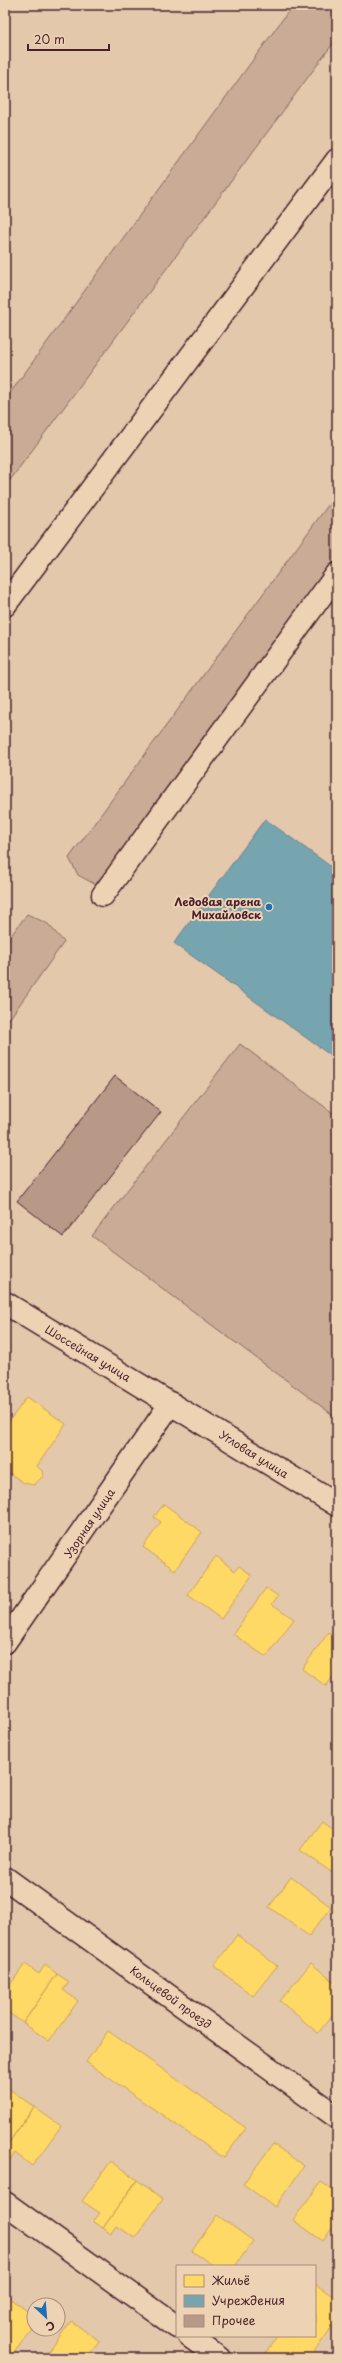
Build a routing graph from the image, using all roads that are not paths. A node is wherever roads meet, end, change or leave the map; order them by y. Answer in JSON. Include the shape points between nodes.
{"nodes":[{"id":1,"x":337,"y":160,"type":"edge"},
{"id":2,"x":337,"y":574,"type":"edge"},
{"id":3,"x":5,"y":605,"type":"edge"},
{"id":4,"x":103,"y":895,"type":"dead end"},
{"id":5,"x":5,"y":1303,"type":"edge"},
{"id":6,"x":171,"y":1403,"type":"junction"},
{"id":7,"x":337,"y":1505,"type":"edge"},
{"id":8,"x":5,"y":1642,"type":"edge"},
{"id":9,"x":5,"y":1878,"type":"edge"},
{"id":10,"x":337,"y":2117,"type":"edge"},
{"id":11,"x":5,"y":2203,"type":"edge"},
{"id":12,"x":176,"y":2326,"type":"edge"},
{"id":13,"x":190,"y":2337,"type":"edge"},
{"id":14,"x":219,"y":2358,"type":"edge"}],
"edges":[{"from":1,"to":3,"type":"street"},
{"from":2,"to":4,"type":"street"},
{"from":5,"to":6,"type":"street","name":"Шоссейная улица"},
{"from":6,"to":7,"type":"street","name":"Угловая улица"},
{"from":6,"to":8,"type":"street","name":"Узорная улица"},
{"from":9,"to":10,"type":"street","name":"Кольцевой проезд"},
{"from":11,"to":12,"type":"street"},
{"from":13,"to":14,"type":"street"}]}
